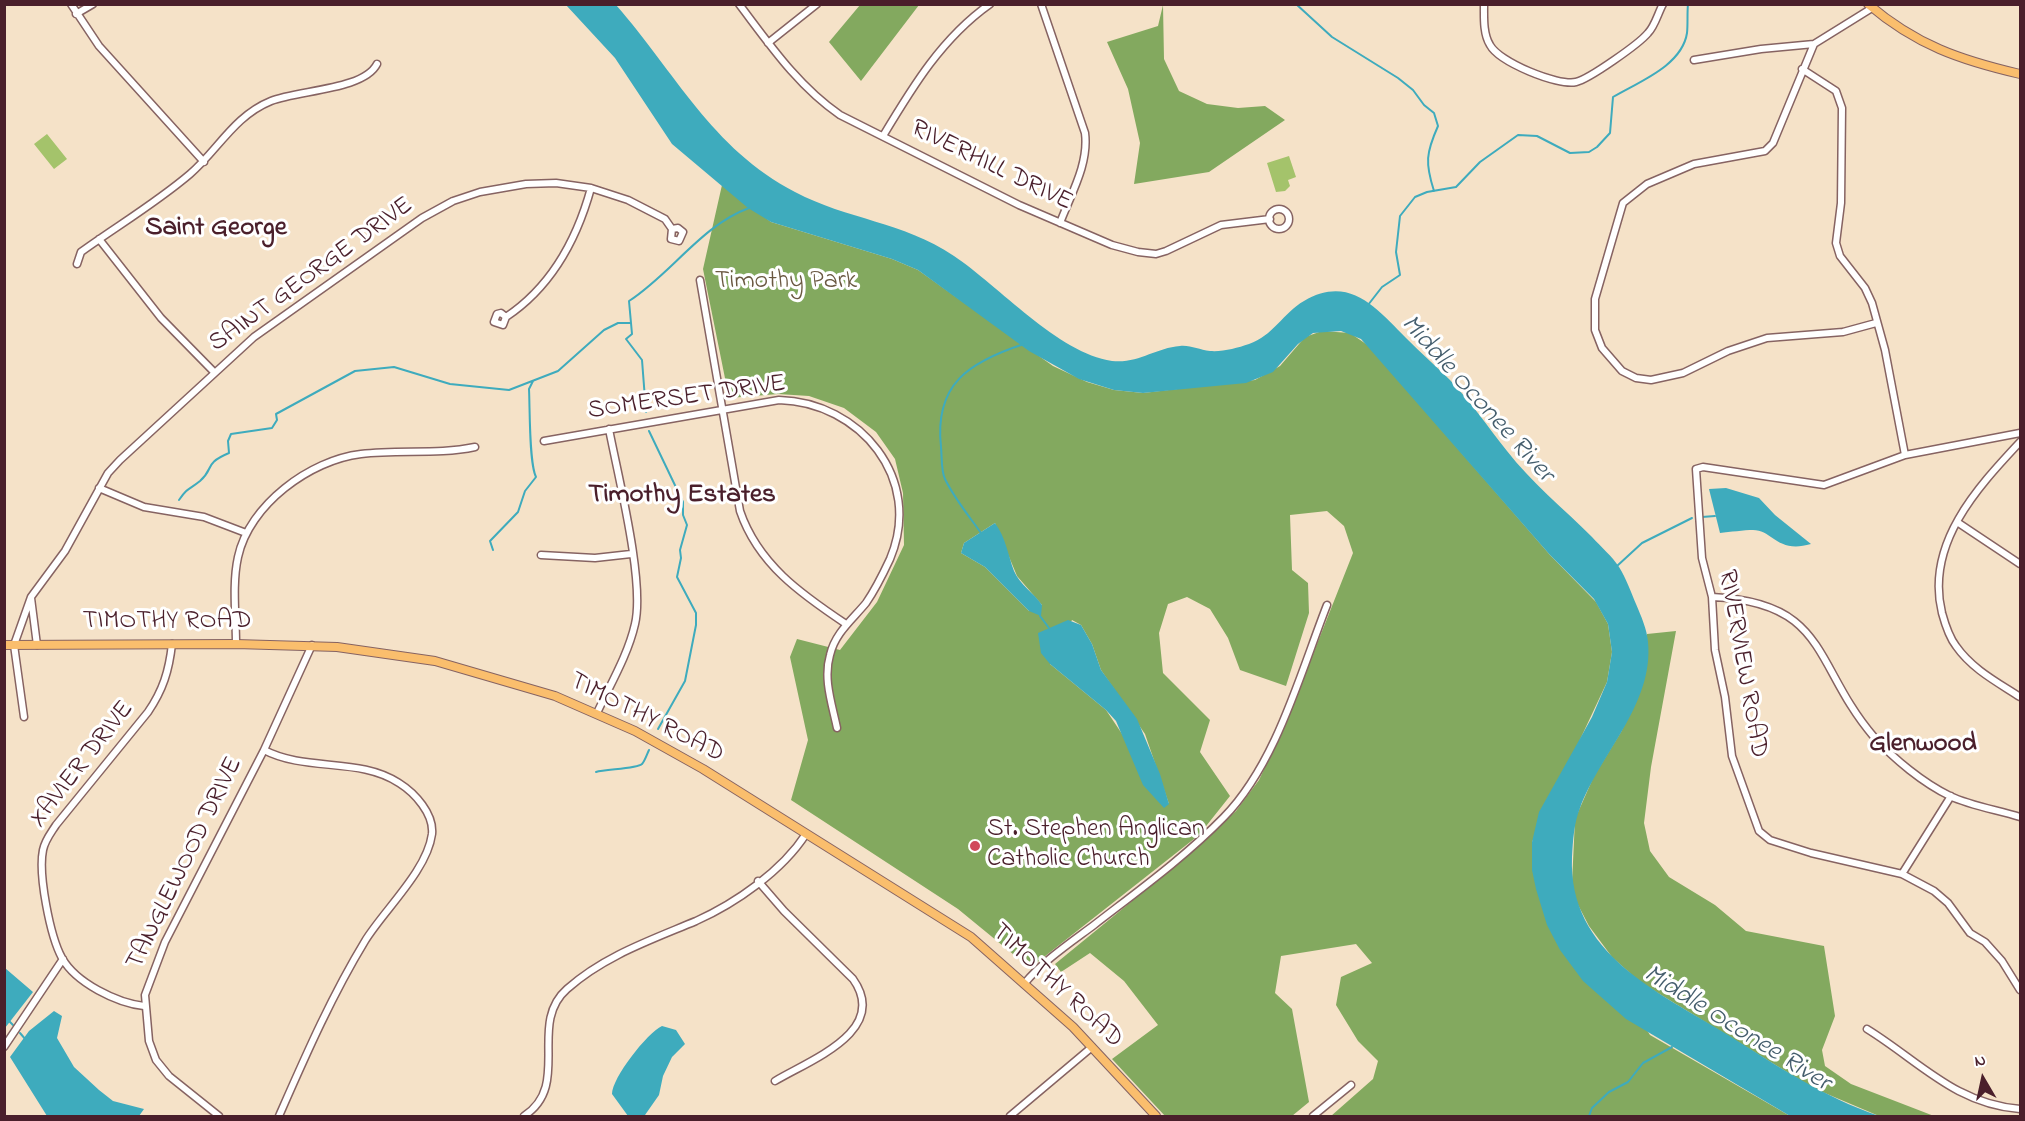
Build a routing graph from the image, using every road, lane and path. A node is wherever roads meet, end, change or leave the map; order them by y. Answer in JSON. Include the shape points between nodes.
{"nodes":[{"id":1,"x":71,"y":4,"type":"edge"},
{"id":2,"x":93,"y":4,"type":"edge"},
{"id":3,"x":739,"y":4,"type":"edge"},
{"id":4,"x":817,"y":4,"type":"edge"},
{"id":5,"x":990,"y":4,"type":"edge"},
{"id":6,"x":1041,"y":4,"type":"edge"},
{"id":7,"x":1484,"y":4,"type":"edge"},
{"id":8,"x":1663,"y":4,"type":"edge"},
{"id":9,"x":1870,"y":6,"type":"edge"},
{"id":10,"x":76,"y":14,"type":"junction"},
{"id":11,"x":768,"y":43,"type":"junction"},
{"id":12,"x":1814,"y":44,"type":"junction"},
{"id":13,"x":1694,"y":60,"type":"dead end"},
{"id":14,"x":377,"y":64,"type":"dead end"},
{"id":15,"x":1802,"y":69,"type":"junction"},
{"id":16,"x":2020,"y":74,"type":"edge"},
{"id":17,"x":883,"y":136,"type":"junction"},
{"id":18,"x":204,"y":162,"type":"junction"},
{"id":19,"x":591,"y":188,"type":"junction"},
{"id":20,"x":1270,"y":219,"type":"dead end"},
{"id":21,"x":1060,"y":223,"type":"junction"},
{"id":22,"x":672,"y":229,"type":"dead end"},
{"id":23,"x":99,"y":239,"type":"junction"},
{"id":24,"x":77,"y":264,"type":"dead end"},
{"id":25,"x":700,"y":280,"type":"dead end"},
{"id":26,"x":506,"y":317,"type":"dead end"},
{"id":27,"x":1876,"y":323,"type":"junction"},
{"id":28,"x":214,"y":372,"type":"junction"},
{"id":29,"x":722,"y":409,"type":"junction"},
{"id":30,"x":609,"y":429,"type":"junction"},
{"id":31,"x":2020,"y":433,"type":"edge"},
{"id":32,"x":544,"y":441,"type":"dead end"},
{"id":33,"x":2020,"y":442,"type":"edge"},
{"id":34,"x":475,"y":447,"type":"dead end"},
{"id":35,"x":1905,"y":455,"type":"junction"},
{"id":36,"x":99,"y":488,"type":"junction"},
{"id":37,"x":1957,"y":522,"type":"junction"},
{"id":38,"x":246,"y":533,"type":"junction"},
{"id":39,"x":631,"y":554,"type":"junction"},
{"id":40,"x":540,"y":555,"type":"dead end"},
{"id":41,"x":2020,"y":564,"type":"edge"},
{"id":42,"x":31,"y":597,"type":"junction"},
{"id":43,"x":1712,"y":597,"type":"junction"},
{"id":44,"x":1327,"y":605,"type":"dead end"},
{"id":45,"x":846,"y":624,"type":"junction"},
{"id":46,"x":172,"y":644,"type":"junction"},
{"id":47,"x":236,"y":644,"type":"junction"},
{"id":48,"x":4,"y":645,"type":"edge"},
{"id":49,"x":14,"y":645,"type":"junction"},
{"id":50,"x":37,"y":645,"type":"junction"},
{"id":51,"x":312,"y":645,"type":"junction"},
{"id":52,"x":2020,"y":697,"type":"edge"},
{"id":53,"x":597,"y":713,"type":"junction"},
{"id":54,"x":24,"y":717,"type":"dead end"},
{"id":55,"x":837,"y":728,"type":"dead end"},
{"id":56,"x":264,"y":750,"type":"junction"},
{"id":57,"x":1951,"y":796,"type":"junction"},
{"id":58,"x":2020,"y":817,"type":"edge"},
{"id":59,"x":806,"y":834,"type":"junction"},
{"id":60,"x":1902,"y":874,"type":"junction"},
{"id":61,"x":758,"y":881,"type":"junction"},
{"id":62,"x":63,"y":959,"type":"junction"},
{"id":63,"x":1024,"y":984,"type":"junction"},
{"id":64,"x":2020,"y":990,"type":"edge"},
{"id":65,"x":144,"y":1006,"type":"junction"},
{"id":66,"x":1867,"y":1029,"type":"dead end"},
{"id":67,"x":4,"y":1047,"type":"edge"},
{"id":68,"x":1092,"y":1047,"type":"junction"},
{"id":69,"x":775,"y":1081,"type":"dead end"},
{"id":70,"x":1351,"y":1085,"type":"dead end"},
{"id":71,"x":2020,"y":1109,"type":"edge"},
{"id":72,"x":219,"y":1116,"type":"edge"},
{"id":73,"x":279,"y":1116,"type":"edge"},
{"id":74,"x":524,"y":1116,"type":"edge"},
{"id":75,"x":1010,"y":1116,"type":"edge"},
{"id":76,"x":1156,"y":1116,"type":"edge"},
{"id":77,"x":1313,"y":1116,"type":"edge"}],
"edges":[{"from":1,"to":10,"type":"street"},
{"from":2,"to":10,"type":"street"},
{"from":3,"to":11,"type":"street","name":"RIVERHILL DRIVE"},
{"from":4,"to":11,"type":"street"},
{"from":5,"to":17,"type":"street","via":[[943,46]]},
{"from":6,"to":21,"type":"street","via":[[1085,133],[1085,157]]},
{"from":7,"to":8,"type":"street","via":[[1488,42],[1494,51],[1520,67],[1555,80],[1575,82],[1649,33]]},
{"from":9,"to":12,"type":"street"},
{"from":9,"to":16,"type":"main road","via":[[1918,41],[1955,57]]},
{"from":10,"to":18,"type":"street","via":[[99,46]]},
{"from":11,"to":17,"type":"street","name":"RIVERHILL DRIVE","via":[[817,99]]},
{"from":12,"to":13,"type":"street"},
{"from":12,"to":15,"type":"street"},
{"from":14,"to":18,"type":"street","via":[[358,80],[261,105],[229,130]]},
{"from":15,"to":27,"type":"street","via":[[1836,91],[1842,108],[1841,203],[1836,243],[1848,269],[1865,288]]},
{"from":15,"to":27,"type":"street","via":[[1776,136],[1765,151],[1694,164],[1647,184],[1623,202],[1595,299],[1595,333],[1622,371],[1651,380],[1683,373],[1767,338],[1843,332]]},
{"from":17,"to":21,"type":"street","name":"RIVERHILL DRIVE"},
{"from":18,"to":23,"type":"street"},
{"from":19,"to":22,"type":"street","name":"SAINT GEORGE DRIVE","via":[[643,207],[665,219]]},
{"from":19,"to":26,"type":"street","via":[[570,244],[550,276],[529,300]]},
{"from":19,"to":28,"type":"street","name":"SAINT GEORGE DRIVE","via":[[541,183],[480,192],[453,201],[407,227],[288,311]]},
{"from":20,"to":21,"type":"street","name":"RIVERHILL DRIVE","via":[[1221,225],[1156,254],[1112,245]]},
{"from":23,"to":24,"type":"street","via":[[81,252]]},
{"from":23,"to":28,"type":"street","via":[[156,313]]},
{"from":25,"to":29,"type":"street"},
{"from":27,"to":35,"type":"street"},
{"from":28,"to":36,"type":"street","name":"SAINT GEORGE DRIVE","via":[[120,460]]},
{"from":29,"to":30,"type":"street","name":"SOMERSET DRIVE"},
{"from":29,"to":45,"type":"street","via":[[740,511],[755,545],[783,577]]},
{"from":29,"to":45,"type":"street","name":"SOMERSET DRIVE","via":[[779,400],[810,404],[858,428],[882,456],[896,492],[897,538],[870,597]]},
{"from":30,"to":32,"type":"street","name":"SOMERSET DRIVE"},
{"from":30,"to":39,"type":"street"},
{"from":31,"to":35,"type":"street"},
{"from":33,"to":37,"type":"street","via":[[1978,489]]},
{"from":34,"to":38,"type":"street","via":[[440,453],[361,454],[326,464],[297,479],[261,512]]},
{"from":35,"to":43,"type":"street","name":"RIVERVIEW ROAD","via":[[1824,485],[1696,469],[1702,558]]},
{"from":36,"to":38,"type":"street","via":[[144,507],[204,517]]},
{"from":36,"to":42,"type":"street","name":"SAINT GEORGE DRIVE","via":[[65,551]]},
{"from":37,"to":41,"type":"street"},
{"from":37,"to":52,"type":"street","via":[[1940,556],[1938,598],[1943,616],[1955,645],[1970,662]]},
{"from":38,"to":47,"type":"street","via":[[236,569]]},
{"from":39,"to":40,"type":"street","via":[[595,558]]},
{"from":39,"to":53,"type":"street","via":[[635,623]]},
{"from":42,"to":49,"type":"street","name":"SAINT GEORGE DRIVE"},
{"from":42,"to":50,"type":"street"},
{"from":43,"to":57,"type":"street","via":[[1754,602],[1802,625],[1813,637],[1854,711],[1876,738],[1917,775]]},
{"from":43,"to":60,"type":"street","name":"RIVERVIEW ROAD","via":[[1715,650],[1732,756],[1759,831],[1770,840],[1811,853]]},
{"from":44,"to":63,"type":"street","via":[[1269,749],[1251,784],[1230,811]]},
{"from":45,"to":55,"type":"street","name":"SOMERSET DRIVE","via":[[834,643],[827,669]]},
{"from":46,"to":47,"type":"main road","name":"TIMOTHY ROAD"},
{"from":46,"to":50,"type":"main road","name":"TIMOTHY ROAD"},
{"from":46,"to":62,"type":"street","name":"XAVIER DRIVE","via":[[166,680],[155,702],[56,825],[44,848],[45,889]]},
{"from":47,"to":51,"type":"main road","name":"TIMOTHY ROAD"},
{"from":48,"to":49,"type":"main road","name":"TIMOTHY ROAD"},
{"from":49,"to":50,"type":"main road","name":"TIMOTHY ROAD"},
{"from":49,"to":54,"type":"street"},
{"from":51,"to":53,"type":"main road","name":"TIMOTHY ROAD","via":[[449,664],[515,682]]},
{"from":51,"to":56,"type":"street","name":"TANGLEWOOD DRIVE"},
{"from":53,"to":59,"type":"main road","name":"TIMOTHY ROAD","via":[[685,759]]},
{"from":56,"to":65,"type":"street","name":"TANGLEWOOD DRIVE","via":[[165,942],[150,978]]},
{"from":56,"to":73,"type":"street","via":[[300,763],[366,770],[389,777],[417,798],[432,828],[421,861],[365,941],[340,986]]},
{"from":57,"to":58,"type":"street"},
{"from":57,"to":60,"type":"street"},
{"from":59,"to":61,"type":"street","via":[[787,858]]},
{"from":59,"to":63,"type":"main road","name":"TIMOTHY ROAD","via":[[932,910],[971,937]]},
{"from":60,"to":64,"type":"street","name":"RIVERVIEW ROAD","via":[[1948,903],[1970,933],[1985,942],[2002,961]]},
{"from":61,"to":69,"type":"street","via":[[853,979],[862,1005],[860,1020],[850,1034]]},
{"from":61,"to":74,"type":"street","via":[[710,914],[603,963],[561,994],[549,1016],[547,1090],[537,1106]]},
{"from":62,"to":65,"type":"street","name":"XAVIER DRIVE","via":[[80,976],[107,993]]},
{"from":62,"to":67,"type":"street"},
{"from":63,"to":68,"type":"main road","name":"TIMOTHY ROAD"},
{"from":65,"to":72,"type":"street","name":"TANGLEWOOD DRIVE","via":[[148,1041],[156,1060],[169,1077]]},
{"from":66,"to":71,"type":"street","via":[[1935,1079],[1983,1103]]},
{"from":68,"to":75,"type":"street"},
{"from":68,"to":76,"type":"main road","name":"TIMOTHY ROAD"},
{"from":70,"to":77,"type":"street"}]}
